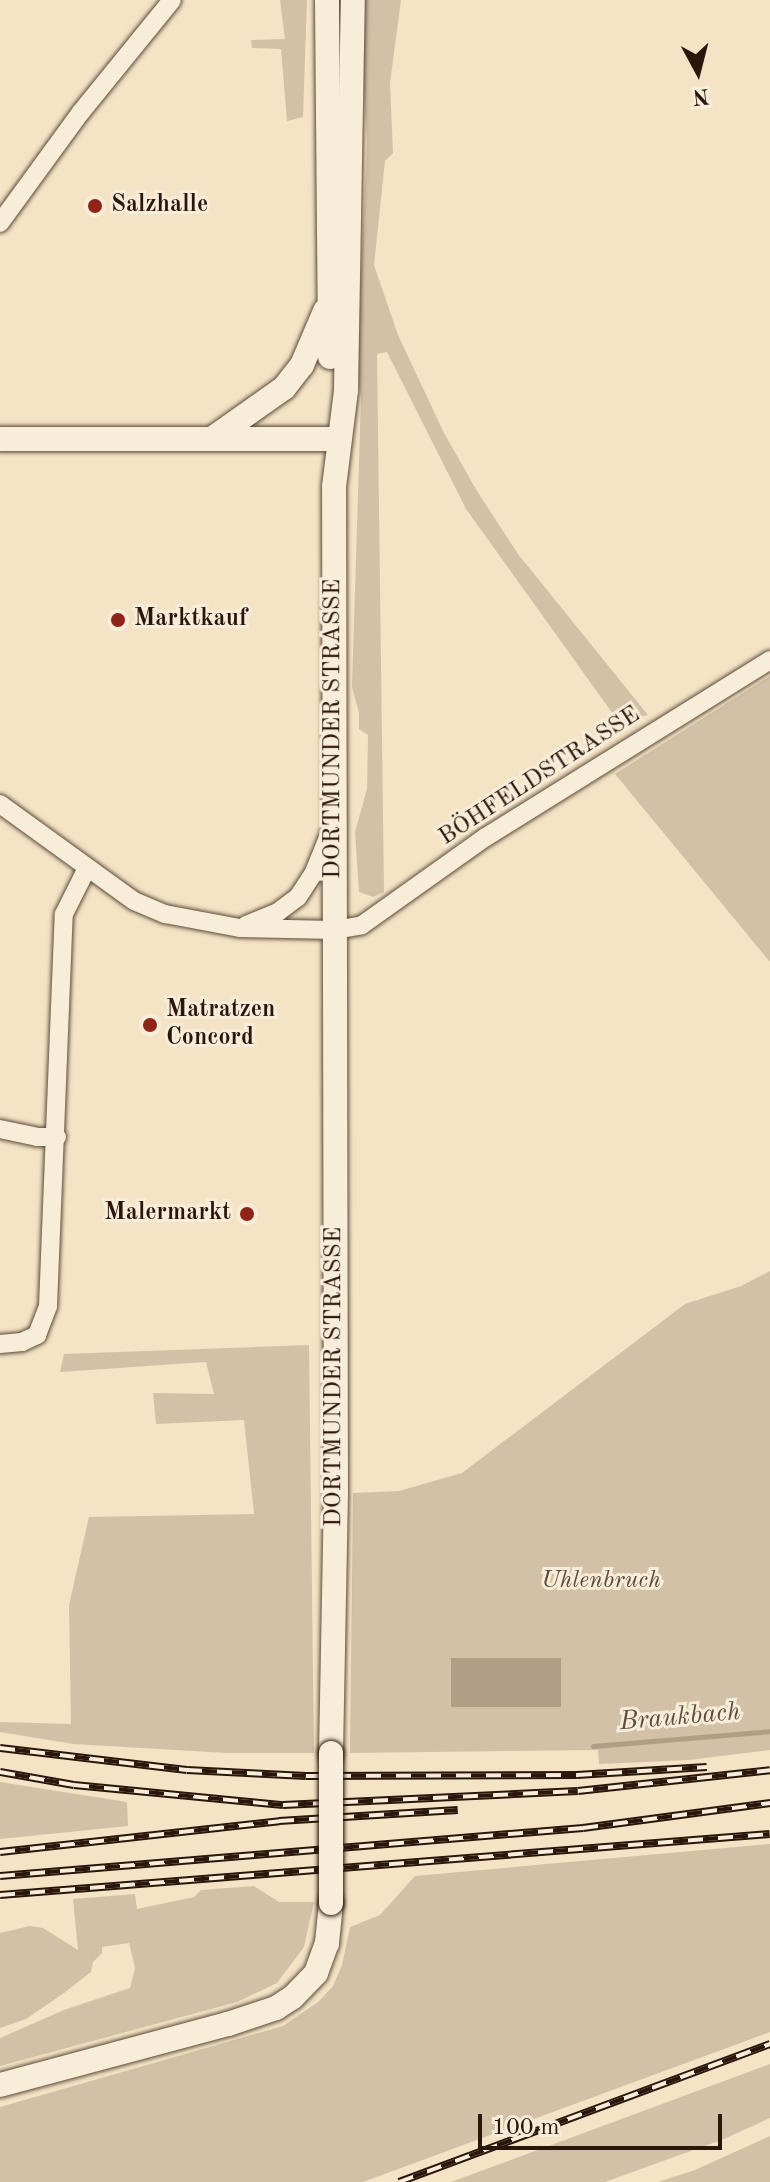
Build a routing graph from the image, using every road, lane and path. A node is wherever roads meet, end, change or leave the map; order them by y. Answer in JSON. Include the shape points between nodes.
{"nodes":[{"id":1,"x":172,"y":0,"type":"edge"},
{"id":2,"x":327,"y":0,"type":"edge"},
{"id":3,"x":353,"y":0,"type":"edge"},
{"id":4,"x":0,"y":223,"type":"edge"},
{"id":5,"x":329,"y":289,"type":"junction"},
{"id":6,"x":0,"y":439,"type":"edge"},
{"id":7,"x":337,"y":439,"type":"junction"},
{"id":8,"x":210,"y":440,"type":"junction"},
{"id":9,"x":770,"y":660,"type":"edge"},
{"id":10,"x":0,"y":804,"type":"edge"},
{"id":11,"x":333,"y":827,"type":"junction"},
{"id":12,"x":87,"y":868,"type":"junction"},
{"id":13,"x":240,"y":928,"type":"junction"},
{"id":14,"x":335,"y":930,"type":"junction"},
{"id":15,"x":0,"y":1129,"type":"edge"},
{"id":16,"x":57,"y":1137,"type":"junction"},
{"id":17,"x":0,"y":1344,"type":"edge"},
{"id":18,"x":0,"y":2085,"type":"edge"}],
"edges":[{"from":1,"to":4,"type":"street"},
{"from":2,"to":5,"type":"main road","name":"DORTMUNDER STRASSE"},
{"from":3,"to":7,"type":"main road","name":"DORTMUNDER STRASSE","via":[[346,390]]},
{"from":5,"to":7,"type":"main road","name":"DORTMUNDER STRASSE"},
{"from":5,"to":8,"type":"main road","via":[[323,321],[302,365],[269,402]]},
{"from":6,"to":8,"type":"main road"},
{"from":7,"to":8,"type":"main road"},
{"from":7,"to":11,"type":"main road","name":"DORTMUNDER STRASSE"},
{"from":9,"to":14,"type":"street","name":"BÖHFELDSTRASSE","via":[[486,837],[374,920]]},
{"from":10,"to":12,"type":"street","name":"BÖHFELDSTRASSE"},
{"from":11,"to":13,"type":"street","via":[[298,897]]},
{"from":11,"to":14,"type":"main road","name":"DORTMUNDER STRASSE"},
{"from":12,"to":13,"type":"street","name":"BÖHFELDSTRASSE","via":[[155,910]]},
{"from":12,"to":16,"type":"street","via":[[64,914]]},
{"from":13,"to":14,"type":"street","name":"BÖHFELDSTRASSE"},
{"from":14,"to":18,"type":"main road","name":"DORTMUNDER STRASSE","bridge":true,"via":[[336,1494],[327,1943],[316,1973],[276,2008]]},
{"from":15,"to":16,"type":"street"},
{"from":16,"to":17,"type":"street","via":[[46,1320],[37,1335]]}]}
